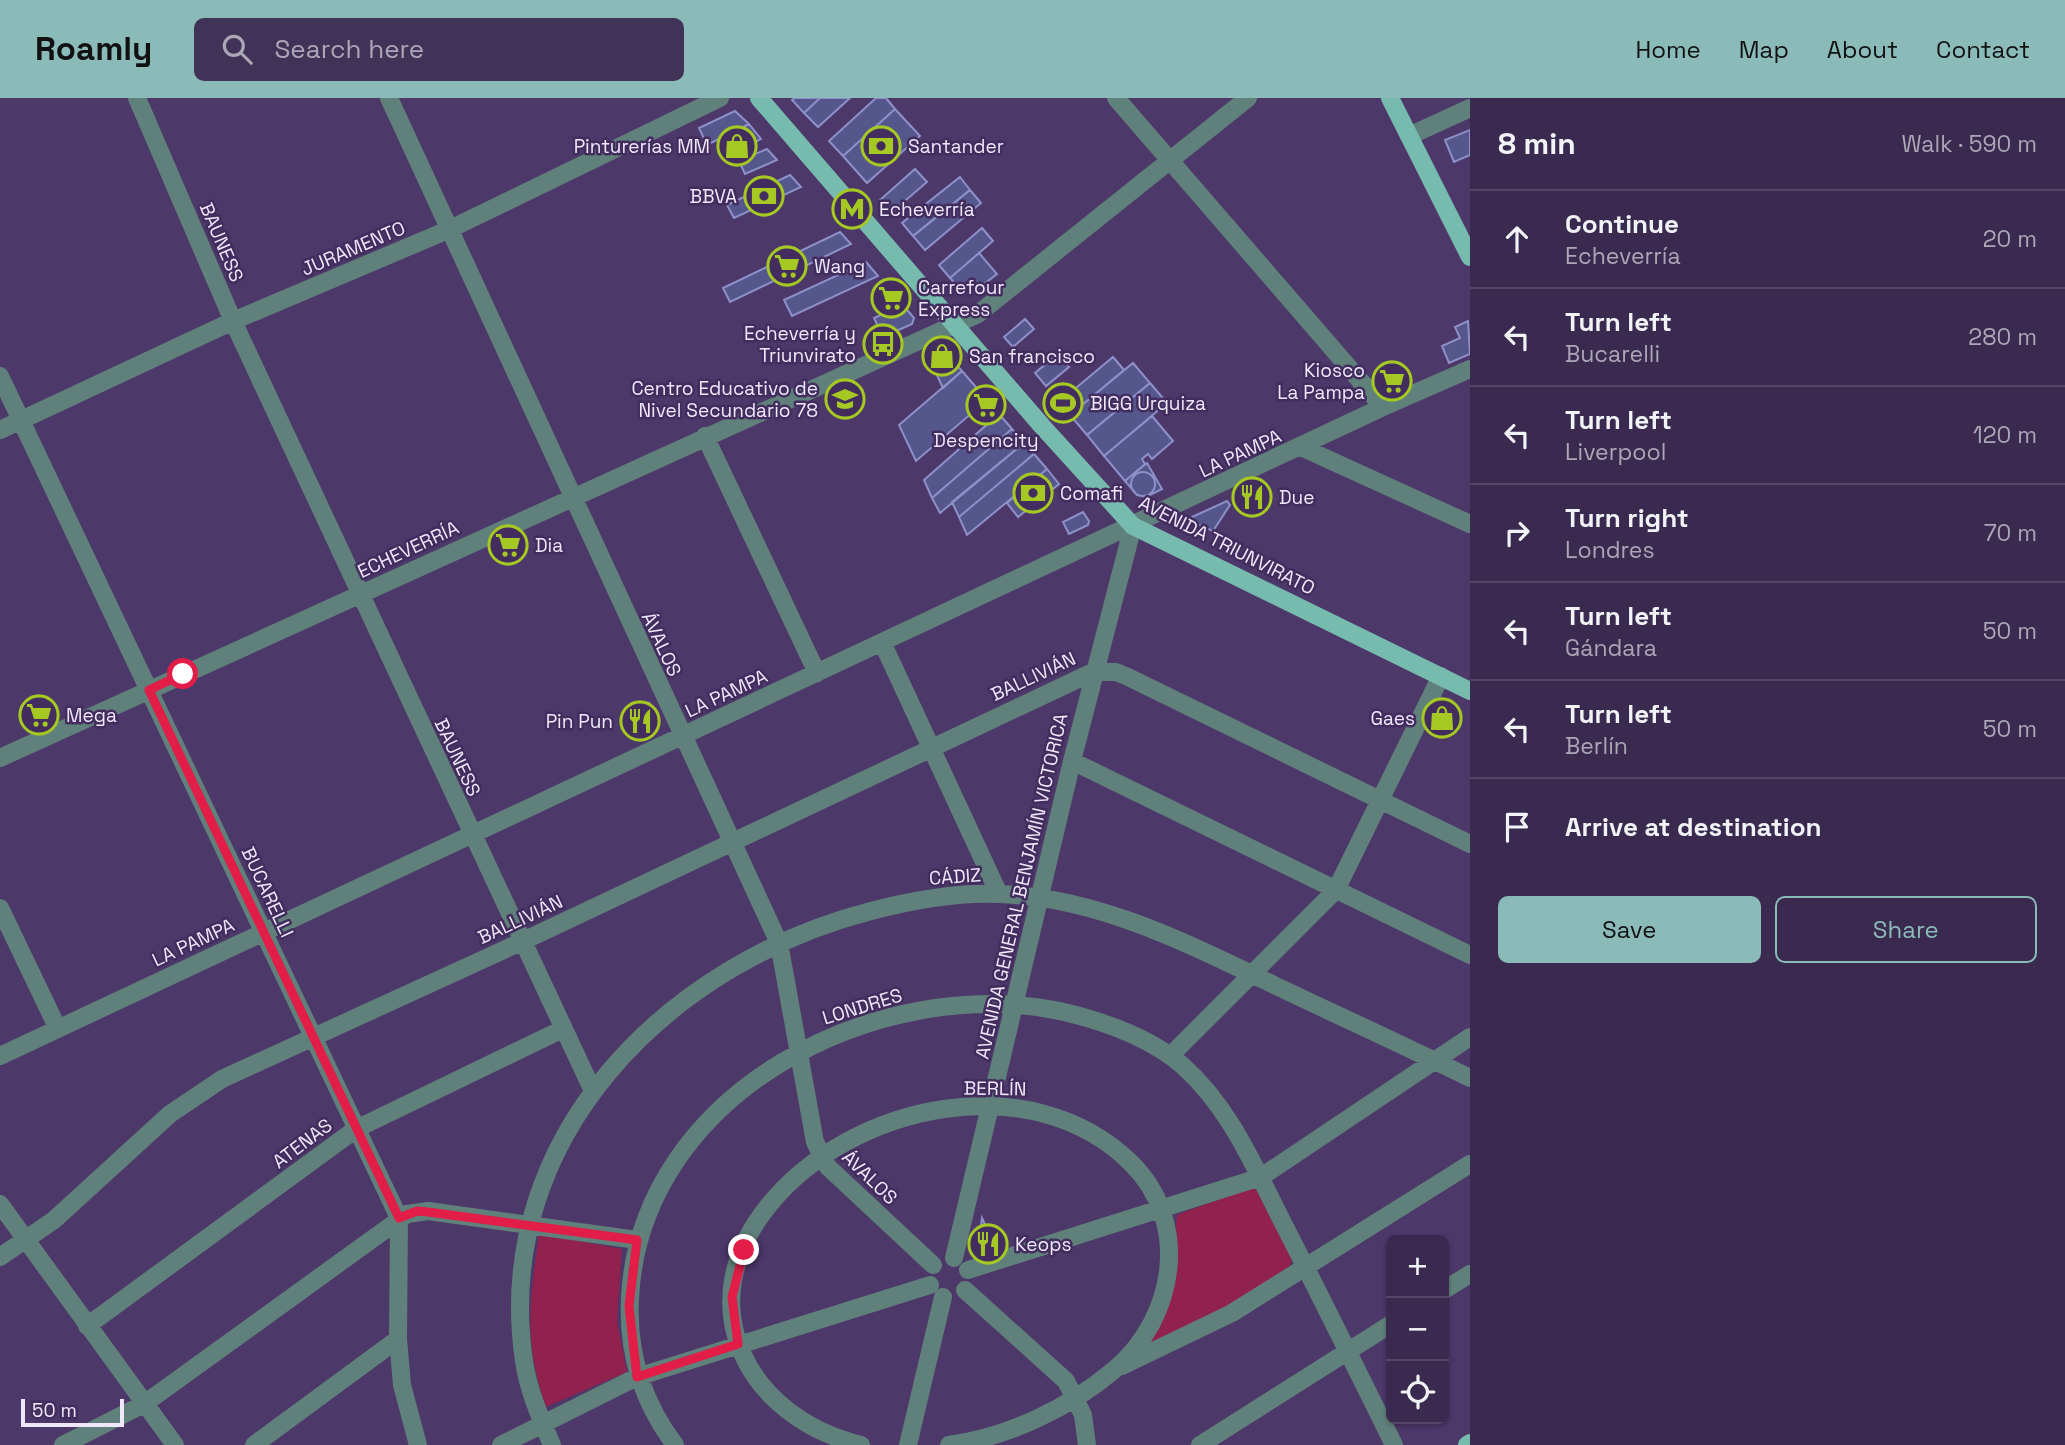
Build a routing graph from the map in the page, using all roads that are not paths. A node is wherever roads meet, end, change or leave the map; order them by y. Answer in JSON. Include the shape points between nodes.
{"nodes":[{"id":1,"x":137,"y":98,"type":"edge"},
{"id":2,"x":389,"y":98,"type":"edge"},
{"id":3,"x":720,"y":98,"type":"edge"},
{"id":4,"x":759,"y":98,"type":"edge"},
{"id":5,"x":1116,"y":98,"type":"edge"},
{"id":6,"x":1248,"y":98,"type":"edge"},
{"id":7,"x":1390,"y":98,"type":"edge"},
{"id":8,"x":1470,"y":108,"type":"edge"},
{"id":9,"x":1409,"y":136,"type":"junction"},
{"id":10,"x":1171,"y":160,"type":"junction"},
{"id":11,"x":448,"y":230,"type":"junction"},
{"id":12,"x":1470,"y":257,"type":"edge"},
{"id":13,"x":233,"y":321,"type":"junction"},
{"id":14,"x":953,"y":324,"type":"junction"},
{"id":15,"x":1470,"y":369,"type":"edge"},
{"id":16,"x":0,"y":376,"type":"edge"},
{"id":17,"x":1383,"y":407,"type":"junction"},
{"id":18,"x":21,"y":422,"type":"junction"},
{"id":19,"x":0,"y":430,"type":"edge"},
{"id":20,"x":705,"y":436,"type":"junction"},
{"id":21,"x":1301,"y":447,"type":"junction"},
{"id":22,"x":570,"y":498,"type":"junction"},
{"id":23,"x":1470,"y":524,"type":"edge"},
{"id":24,"x":1133,"y":526,"type":"junction"},
{"id":25,"x":359,"y":594,"type":"junction"},
{"id":26,"x":882,"y":642,"type":"junction"},
{"id":27,"x":1093,"y":672,"type":"junction"},
{"id":28,"x":817,"y":673,"type":"junction"},
{"id":29,"x":1441,"y":676,"type":"junction"},
{"id":30,"x":149,"y":690,"type":"junction"},
{"id":31,"x":1470,"y":691,"type":"edge"},
{"id":32,"x":682,"y":737,"type":"junction"},
{"id":33,"x":930,"y":747,"type":"junction"},
{"id":34,"x":0,"y":758,"type":"edge"},
{"id":35,"x":1072,"y":761,"type":"junction"},
{"id":36,"x":1380,"y":800,"type":"junction"},
{"id":37,"x":471,"y":835,"type":"junction"},
{"id":38,"x":732,"y":843,"type":"junction"},
{"id":39,"x":1470,"y":844,"type":"edge"},
{"id":40,"x":1336,"y":890,"type":"junction"},
{"id":41,"x":999,"y":894,"type":"junction"},
{"id":42,"x":1041,"y":898,"type":"junction"},
{"id":43,"x":0,"y":908,"type":"edge"},
{"id":44,"x":264,"y":932,"type":"junction"},
{"id":45,"x":521,"y":942,"type":"junction"},
{"id":46,"x":779,"y":943,"type":"junction"},
{"id":47,"x":1470,"y":955,"type":"edge"},
{"id":48,"x":1254,"y":975,"type":"junction"},
{"id":49,"x":1015,"y":1005,"type":"junction"},
{"id":50,"x":58,"y":1029,"type":"junction"},
{"id":51,"x":562,"y":1029,"type":"junction"},
{"id":52,"x":314,"y":1037,"type":"junction"},
{"id":53,"x":1470,"y":1037,"type":"edge"},
{"id":54,"x":798,"y":1052,"type":"junction"},
{"id":55,"x":0,"y":1056,"type":"edge"},
{"id":56,"x":1170,"y":1056,"type":"junction"},
{"id":57,"x":1434,"y":1060,"type":"junction"},
{"id":58,"x":1470,"y":1078,"type":"edge"},
{"id":59,"x":593,"y":1091,"type":"junction"},
{"id":60,"x":991,"y":1105,"type":"junction"},
{"id":61,"x":356,"y":1129,"type":"junction"},
{"id":62,"x":822,"y":1158,"type":"junction"},
{"id":63,"x":1470,"y":1164,"type":"edge"},
{"id":64,"x":1261,"y":1177,"type":"junction"},
{"id":65,"x":0,"y":1204,"type":"edge"},
{"id":66,"x":1164,"y":1209,"type":"junction"},
{"id":67,"x":399,"y":1218,"type":"junction"},
{"id":68,"x":531,"y":1225,"type":"junction"},
{"id":69,"x":637,"y":1240,"type":"junction"},
{"id":70,"x":27,"y":1242,"type":"junction"},
{"id":71,"x":0,"y":1257,"type":"edge"},
{"id":72,"x":954,"y":1258,"type":"junction"},
{"id":73,"x":933,"y":1265,"type":"junction"},
{"id":74,"x":1307,"y":1269,"type":"junction"},
{"id":75,"x":968,"y":1270,"type":"junction"},
{"id":76,"x":1470,"y":1274,"type":"edge"},
{"id":77,"x":1449,"y":1287,"type":"edge"},
{"id":78,"x":965,"y":1290,"type":"junction"},
{"id":79,"x":936,"y":1291,"type":"junction"},
{"id":80,"x":88,"y":1326,"type":"junction"},
{"id":81,"x":1386,"y":1327,"type":"edge"},
{"id":82,"x":398,"y":1339,"type":"junction"},
{"id":83,"x":738,"y":1344,"type":"junction"},
{"id":84,"x":1348,"y":1351,"type":"junction"},
{"id":85,"x":1115,"y":1369,"type":"junction"},
{"id":86,"x":637,"y":1377,"type":"junction"},
{"id":87,"x":1076,"y":1396,"type":"junction"},
{"id":88,"x":144,"y":1404,"type":"junction"},
{"id":89,"x":543,"y":1424,"type":"junction"},
{"id":90,"x":63,"y":1445,"type":"edge"},
{"id":91,"x":175,"y":1445,"type":"edge"},
{"id":92,"x":254,"y":1445,"type":"edge"},
{"id":93,"x":418,"y":1445,"type":"edge"},
{"id":94,"x":501,"y":1445,"type":"edge"},
{"id":95,"x":552,"y":1445,"type":"edge"},
{"id":96,"x":675,"y":1445,"type":"edge"},
{"id":97,"x":861,"y":1445,"type":"edge"},
{"id":98,"x":908,"y":1445,"type":"edge"},
{"id":99,"x":949,"y":1445,"type":"edge"},
{"id":100,"x":1087,"y":1445,"type":"edge"},
{"id":101,"x":1200,"y":1445,"type":"edge"},
{"id":102,"x":1394,"y":1445,"type":"edge"}],
"edges":[{"from":1,"to":13,"type":"street","name":"BAUNESS"},
{"from":2,"to":11,"type":"street","name":"ÁVALOS"},
{"from":3,"to":11,"type":"street","name":"JURAMENTO"},
{"from":4,"to":14,"type":"main road","name":"AVENIDA TRIUNVIRATO"},
{"from":5,"to":10,"type":"street"},
{"from":6,"to":10,"type":"street","name":"ECHEVERRÍA"},
{"from":7,"to":9,"type":"main road"},
{"from":8,"to":9,"type":"street"},
{"from":9,"to":12,"type":"main road"},
{"from":10,"to":14,"type":"street","name":"ECHEVERRÍA","via":[[978,314]]},
{"from":10,"to":17,"type":"street"},
{"from":11,"to":13,"type":"street","name":"JURAMENTO"},
{"from":11,"to":22,"type":"street","name":"ÁVALOS"},
{"from":13,"to":18,"type":"street","name":"JURAMENTO"},
{"from":13,"to":25,"type":"street","name":"BAUNESS"},
{"from":14,"to":20,"type":"street","name":"ECHEVERRÍA"},
{"from":14,"to":24,"type":"main road","name":"AVENIDA TRIUNVIRATO"},
{"from":15,"to":17,"type":"street","name":"LA PAMPA"},
{"from":16,"to":18,"type":"street","name":"BUCARELLI"},
{"from":17,"to":21,"type":"street","name":"LA PAMPA"},
{"from":18,"to":19,"type":"street","name":"JURAMENTO"},
{"from":18,"to":30,"type":"street","name":"BUCARELLI"},
{"from":20,"to":22,"type":"street","name":"ECHEVERRÍA"},
{"from":20,"to":28,"type":"street"},
{"from":21,"to":23,"type":"street"},
{"from":21,"to":24,"type":"street","name":"LA PAMPA"},
{"from":22,"to":25,"type":"street","name":"ECHEVERRÍA"},
{"from":22,"to":32,"type":"street","name":"ÁVALOS"},
{"from":24,"to":26,"type":"street","name":"LA PAMPA"},
{"from":24,"to":27,"type":"street","name":"AVENIDA GENERAL BENJAMÍN VICTORICA"},
{"from":24,"to":29,"type":"main road","name":"AVENIDA TRIUNVIRATO"},
{"from":25,"to":30,"type":"street","name":"ECHEVERRÍA"},
{"from":25,"to":37,"type":"street","name":"BAUNESS"},
{"from":26,"to":28,"type":"street","name":"LA PAMPA"},
{"from":26,"to":33,"type":"street"},
{"from":27,"to":33,"type":"street","name":"BALLIVIÁN"},
{"from":27,"to":35,"type":"street","name":"AVENIDA GENERAL BENJAMÍN VICTORICA"},
{"from":27,"to":36,"type":"street","via":[[1126,676]]},
{"from":28,"to":32,"type":"street","name":"LA PAMPA"},
{"from":29,"to":31,"type":"main road","name":"AVENIDA TRIUNVIRATO"},
{"from":29,"to":36,"type":"street"},
{"from":30,"to":34,"type":"street","name":"ECHEVERRÍA"},
{"from":30,"to":44,"type":"street","name":"BUCARELLI"},
{"from":32,"to":37,"type":"street","name":"LA PAMPA"},
{"from":32,"to":38,"type":"street","name":"ÁVALOS"},
{"from":33,"to":38,"type":"street","name":"BALLIVIÁN"},
{"from":33,"to":41,"type":"street"},
{"from":35,"to":40,"type":"street"},
{"from":35,"to":42,"type":"street","name":"AVENIDA GENERAL BENJAMÍN VICTORICA"},
{"from":36,"to":39,"type":"street"},
{"from":36,"to":40,"type":"street"},
{"from":37,"to":44,"type":"street","name":"LA PAMPA"},
{"from":37,"to":45,"type":"street","name":"BAUNESS"},
{"from":38,"to":45,"type":"street","name":"BALLIVIÁN"},
{"from":38,"to":46,"type":"street","name":"ÁVALOS"},
{"from":40,"to":47,"type":"street"},
{"from":40,"to":48,"type":"street"},
{"from":41,"to":42,"type":"street","name":"CÁDIZ"},
{"from":41,"to":46,"type":"street","name":"CÁDIZ","via":[[916,900],[846,918]]},
{"from":42,"to":48,"type":"street","name":"CÁDIZ","via":[[1122,918]]},
{"from":42,"to":49,"type":"street","name":"AVENIDA GENERAL BENJAMÍN VICTORICA"},
{"from":43,"to":50,"type":"street"},
{"from":44,"to":50,"type":"street","name":"LA PAMPA"},
{"from":44,"to":52,"type":"street","name":"BUCARELLI"},
{"from":45,"to":51,"type":"street","name":"BAUNESS"},
{"from":45,"to":52,"type":"street","name":"BALLIVIÁN"},
{"from":46,"to":54,"type":"street","name":"ÁVALOS"},
{"from":46,"to":59,"type":"street","name":"CÁDIZ","via":[[668,1012]]},
{"from":48,"to":56,"type":"street"},
{"from":48,"to":57,"type":"street","name":"CÁDIZ"},
{"from":49,"to":54,"type":"street","name":"LONDRES","via":[[948,1006],[912,1012],[845,1030]]},
{"from":49,"to":56,"type":"street","name":"LONDRES","via":[[1106,1024]]},
{"from":49,"to":60,"type":"street","name":"AVENIDA GENERAL BENJAMÍN VICTORICA"},
{"from":50,"to":55,"type":"street","name":"LA PAMPA"},
{"from":51,"to":59,"type":"street","name":"BAUNESS"},
{"from":51,"to":61,"type":"street","name":"ATENAS"},
{"from":52,"to":61,"type":"street","name":"BUCARELLI"},
{"from":52,"to":70,"type":"street","name":"BALLIVIÁN","via":[[202,1091]]},
{"from":53,"to":57,"type":"street"},
{"from":54,"to":62,"type":"street","name":"ÁVALOS"},
{"from":54,"to":69,"type":"street","name":"LONDRES","via":[[740,1092],[694,1138],[664,1178]]},
{"from":56,"to":64,"type":"street","name":"LONDRES","via":[[1216,1103]]},
{"from":57,"to":58,"type":"street","name":"CÁDIZ"},
{"from":57,"to":64,"type":"street"},
{"from":59,"to":68,"type":"street","via":[[553,1159]]},
{"from":60,"to":62,"type":"street","name":"BERLÍN","via":[[940,1110],[891,1124]]},
{"from":60,"to":66,"type":"street","name":"BERLÍN","via":[[1061,1116],[1103,1138],[1138,1170]]},
{"from":60,"to":72,"type":"street","name":"AVENIDA GENERAL BENJAMÍN VICTORICA"},
{"from":61,"to":67,"type":"street","name":"BUCARELLI"},
{"from":61,"to":80,"type":"street","name":"ATENAS"},
{"from":62,"to":73,"type":"street","name":"ÁVALOS"},
{"from":62,"to":83,"type":"street","name":"BERLÍN","via":[[767,1207],[744,1250],[732,1297]]},
{"from":63,"to":74,"type":"street"},
{"from":64,"to":66,"type":"street"},
{"from":64,"to":74,"type":"street","name":"LONDRES"},
{"from":65,"to":70,"type":"street"},
{"from":66,"to":75,"type":"street"},
{"from":66,"to":85,"type":"street","name":"BERLÍN","via":[[1170,1243],[1161,1299],[1138,1342]]},
{"from":67,"to":68,"type":"street","via":[[417,1211]]},
{"from":67,"to":82,"type":"street","name":"BUCARELLI"},
{"from":67,"to":88,"type":"street"},
{"from":68,"to":69,"type":"street"},
{"from":68,"to":89,"type":"street","via":[[520,1324],[524,1365]]},
{"from":69,"to":86,"type":"street","name":"LONDRES","via":[[629,1306]]},
{"from":70,"to":71,"type":"street","name":"BALLIVIÁN"},
{"from":70,"to":80,"type":"street"},
{"from":72,"to":73,"type":"street"},
{"from":72,"to":75,"type":"street"},
{"from":73,"to":79,"type":"street","via":[[929,1275]]},
{"from":74,"to":84,"type":"street","name":"LONDRES"},
{"from":74,"to":85,"type":"street","via":[[1232,1313]]},
{"from":75,"to":78,"type":"street","via":[[970,1281]]},
{"from":76,"to":77,"type":"street"},
{"from":78,"to":79,"type":"street","via":[[955,1297]]},
{"from":78,"to":87,"type":"street","via":[[1059,1372]]},
{"from":79,"to":83,"type":"street"},
{"from":79,"to":98,"type":"street"},
{"from":80,"to":88,"type":"street"},
{"from":81,"to":84,"type":"street"},
{"from":82,"to":92,"type":"street"},
{"from":82,"to":93,"type":"street","name":"BUCARELLI","via":[[402,1385]]},
{"from":83,"to":86,"type":"street"},
{"from":83,"to":97,"type":"street","name":"BERLÍN","via":[[746,1365],[776,1403],[815,1430]]},
{"from":84,"to":101,"type":"street"},
{"from":84,"to":102,"type":"street","name":"LONDRES"},
{"from":85,"to":87,"type":"street","name":"BERLÍN"},
{"from":86,"to":89,"type":"street"},
{"from":86,"to":96,"type":"street","name":"LONDRES"},
{"from":87,"to":99,"type":"street","name":"BERLÍN","via":[[1008,1431]]},
{"from":87,"to":100,"type":"street"},
{"from":88,"to":90,"type":"street"},
{"from":88,"to":91,"type":"street"},
{"from":89,"to":94,"type":"street"},
{"from":89,"to":95,"type":"street"}]}
